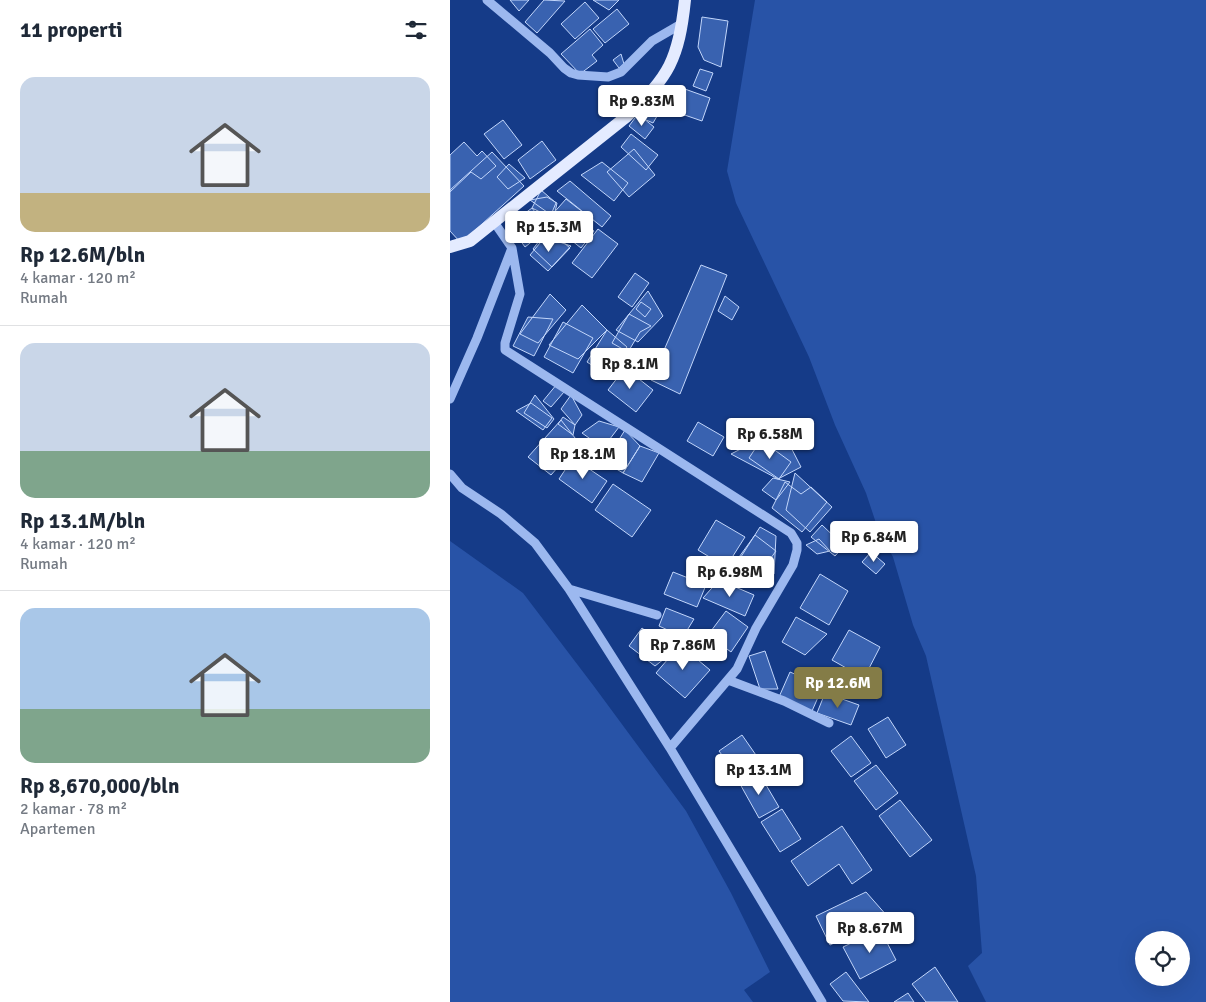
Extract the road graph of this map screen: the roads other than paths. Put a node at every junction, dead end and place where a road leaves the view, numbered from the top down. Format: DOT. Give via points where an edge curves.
graph roads {
  1 [pos="487,0"];
  2 [pos="685,0"];
  3 [pos="683,23"];
  4 [pos="494,222"];
  5 [pos="450,247"];
  6 [pos="512,248"];
  7 [pos="450,398"];
  8 [pos="450,474"];
  9 [pos="569,589"];
  10 [pos="657,615"];
  11 [pos="728,680"];
  12 [pos="829,723"];
  13 [pos="670,748"];
  14 [pos="822,1002"];
  1 -- 3 [label="street" via="564,68 578,75 608,77 621,72 652,41"];
  2 -- 3 [label="main road"];
  3 -- 4 [label="main road" via="672,63 649,96 626,118"];
  4 -- 5 [label="main road" via="470,241"];
  4 -- 6 [label="street"];
  6 -- 7 [label="street"];
  6 -- 11 [label="street" via="520,294 504,343 505,350 791,533 797,543 793,565"];
  8 -- 9 [label="street" via="462,488 501,514 535,543"];
  9 -- 10 [label="street"];
  9 -- 13 [label="street"];
  11 -- 12 [label="street" via="784,701"];
  11 -- 13 [label="street"];
  13 -- 14 [label="street"];
}
